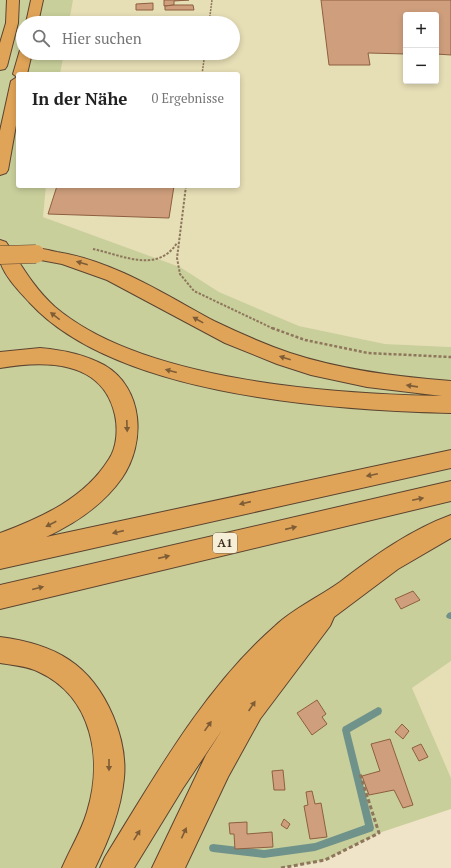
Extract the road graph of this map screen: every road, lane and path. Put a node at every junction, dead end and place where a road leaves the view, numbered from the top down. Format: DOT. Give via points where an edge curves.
graph roads {
  1 [pos="11,0"];
  2 [pos="37,0"];
  3 [pos="212,0"];
  4 [pos="34,16"];
  5 [pos="209,16"];
  6 [pos="0,22"];
  7 [pos="23,60"];
  8 [pos="204,60"];
  9 [pos="0,66"];
  10 [pos="20,72"];
  11 [pos="202,72"];
  12 [pos="16,88"];
  13 [pos="10,114"];
  14 [pos="0,129"];
  15 [pos="0,170"];
  16 [pos="186,188"];
  17 [pos="178,241"];
  18 [pos="0,246"];
  19 [pos="89,248"];
  20 [pos="0,255"];
  21 [pos="451,357"];
  22 [pos="0,360"];
  23 [pos="451,389"];
  24 [pos="451,405"];
  25 [pos="451,459"];
  26 [pos="451,492"];
  27 [pos="451,526"];
  28 [pos="0,544"];
  29 [pos="0,558"];
  30 [pos="0,597"];
  31 [pos="331,603"];
  32 [pos="0,650"];
  33 [pos="360,774"];
  34 [pos="78,868"];
  35 [pos="116,868"];
  36 [pos="168,868"];
  37 [pos="281,868"];
  1 -- 6 [label="highway"];
  1 -- 9 [label="highway" via="12,23"];
  2 -- 4 [label="highway"];
  3 -- 5 [label="path"];
  7 -- 10 [label="highway"];
  8 -- 11 [label="path"];
  12 -- 13 [label="highway"];
  13 -- 14 [label="highway"];
  13 -- 15 [label="highway" via="8,137"];
  16 -- 17 [label="path"];
  17 -- 19 [label="path" via="171,253 156,260 134,259"];
  17 -- 21 [label="path" via="177,258 180,274 194,291 271,328 305,340 368,353"];
  24 -- 18 [label="highway, one-way" via="367,401 270,390 209,380 146,364 82,335 49,311 26,289"];
  23 -- 20 [label="highway, one-way, bridge" via="355,377 279,356 233,338 144,289 81,262 36,254"];
  22 -- 28 [label="highway, one-way" via="17,356 43,355 74,360 94,369 108,380 120,395 126,412 128,432 124,451 114,471 84,502 56,521"];
  25 -- 29 [label="highway, one-way"];
  30 -- 26 [label="highway, A1, one-way"];
  27 -- 31 [label="highway" via="383,564"];
  35 -- 31 [label="highway, one-way" via="180,768 240,684 285,634"];
  36 -- 31 [label="highway, one-way" via="214,772 250,709"];
  32 -- 34 [label="highway, one-way" via="31,654 48,660 62,669 74,678 90,699 103,726 109,761 106,798 100,821"];
  33 -- 37 [label="path" via="379,833 325,860"];
}
